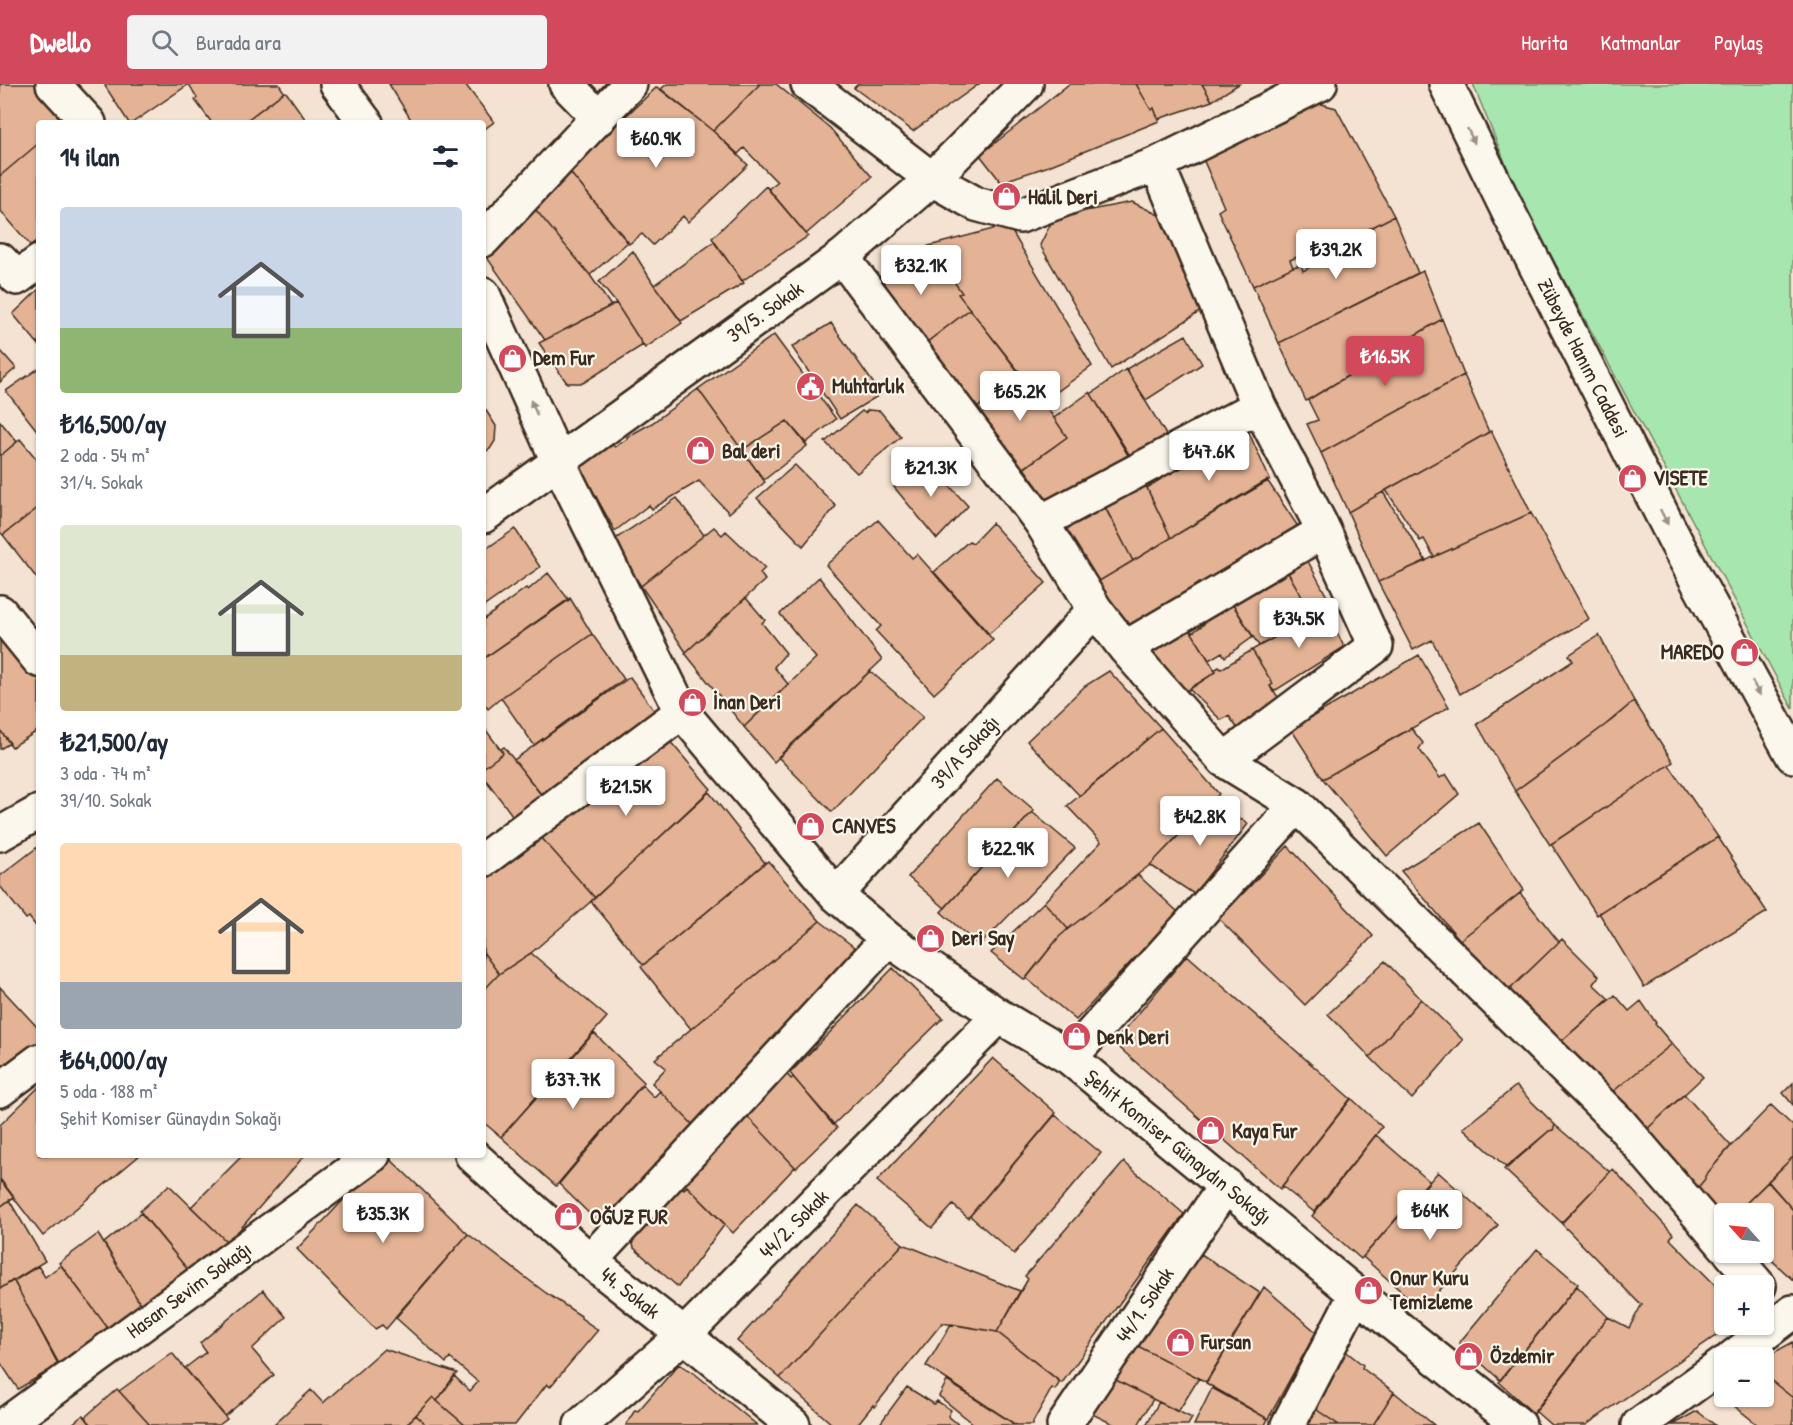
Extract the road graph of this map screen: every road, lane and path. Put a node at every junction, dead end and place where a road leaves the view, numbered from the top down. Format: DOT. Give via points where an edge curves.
graph roads {
  1 [pos="53,84"];
  2 [pos="337,84"];
  3 [pos="566,84"];
  4 [pos="630,84"];
  5 [pos="808,84"];
  6 [pos="1026,84"];
  7 [pos="1320,84"];
  8 [pos="1446,84"];
  9 [pos="598,118"];
  10 [pos="86,120"];
  11 [pos="364,120"];
  12 [pos="1158,165"];
  13 [pos="932,179"];
  14 [pos="486,237"];
  15 [pos="842,257"];
  16 [pos="0,260"];
  17 [pos="36,264"];
  18 [pos="486,301"];
  19 [pos="1259,406"];
  20 [pos="558,461"];
  21 [pos="486,514"];
  22 [pos="1041,522"];
  23 [pos="1324,531"];
  24 [pos="1095,609"];
  25 [pos="0,612"];
  26 [pos="1125,648"];
  27 [pos="36,656"];
  28 [pos="682,712"];
  29 [pos="1793,756"];
  30 [pos="1224,760"];
  31 [pos="1297,805"];
  32 [pos="36,814"];
  33 [pos="0,834"];
  34 [pos="486,858"];
  35 [pos="836,895"];
  36 [pos="888,939"];
  37 [pos="999,1016"];
  38 [pos="1070,1058"];
  39 [pos="36,1062"];
  40 [pos="0,1090"];
  41 [pos="369,1158"];
  42 [pos="475,1158"];
  43 [pos="1226,1185"];
  44 [pos="1714,1233"];
  45 [pos="590,1262"];
  46 [pos="1739,1263"];
  47 [pos="1750,1275"];
  48 [pos="1356,1294"];
  49 [pos="1774,1301"];
  50 [pos="1790,1315"];
  51 [pos="684,1335"];
  52 [pos="1747,1347"];
  53 [pos="1714,1371"];
  54 [pos="6,1420"];
  55 [pos="581,1425"];
  56 [pos="793,1425"];
  57 [pos="1064,1425"];
  58 [pos="1288,1425"];
  59 [pos="1519,1425"];
  60 [pos="1639,1425"];
  1 -- 10 [label="street"];
  2 -- 11 [label="street"];
  3 -- 9 [label="street"];
  4 -- 9 [label="street"];
  5 -- 13 [label="street"];
  6 -- 13 [label="street, 39/5. Sokak"];
  7 -- 12 [label="street"];
  8 -- 29 [label="street, Zübeyde Hanım Caddesi, one-way" via="1677,544"];
  9 -- 14 [label="street"];
  12 -- 13 [label="street" via="1020,216 976,204"];
  12 -- 19 [label="street"];
  13 -- 15 [label="street, 39/5. Sokak"];
  15 -- 20 [label="street, 39/5. Sokak"];
  15 -- 22 [label="street"];
  16 -- 17 [label="street" via="17,278"];
  20 -- 18 [label="street, Şehit Komiser Günaydın Sokağı, one-way"];
  19 -- 22 [label="street"];
  19 -- 23 [label="street"];
  20 -- 21 [label="street, 39/5. Sokak"];
  20 -- 28 [label="street, Şehit Komiser Günaydın Sokağı"];
  22 -- 24 [label="street"];
  23 -- 26 [label="street"];
  23 -- 30 [label="street" via="1376,646"];
  24 -- 26 [label="street"];
  24 -- 35 [label="street, 39/A Sokağı"];
  25 -- 27 [label="street"];
  26 -- 30 [label="street"];
  28 -- 34 [label="street"];
  28 -- 35 [label="street, Şehit Komiser Günaydın Sokağı"];
  30 -- 31 [label="street"];
  31 -- 38 [label="street"];
  31 -- 44 [label="street" via="1619,1122"];
  32 -- 33 [label="street"];
  35 -- 36 [label="street, Şehit Komiser Günaydın Sokağı"];
  36 -- 37 [label="street, Şehit Komiser Günaydın Sokağı"];
  36 -- 45 [label="street"];
  37 -- 38 [label="street, Şehit Komiser Günaydın Sokağı"];
  37 -- 51 [label="street, 44/2. Sokak"];
  38 -- 43 [label="street, Şehit Komiser Günaydın Sokağı"];
  39 -- 40 [label="street"];
  41 -- 54 [label="street, Hasan Sevim Sokağı"];
  42 -- 45 [label="street, 44. Sokak"];
  43 -- 48 [label="street, Şehit Komiser Günaydın Sokağı"];
  43 -- 57 [label="street, 44/1. Sokak"];
  45 -- 51 [label="street, 44. Sokak"];
  46 -- 47 [label="street"];
  48 -- 58 [label="street"];
  48 -- 59 [label="street, Şehit Komiser Günaydın Sokağı"];
  49 -- 50 [label="street"];
  50 -- 52 [label="street"];
  51 -- 55 [label="street, 44/2. Sokak"];
  51 -- 56 [label="street, 44. Sokak"];
  53 -- 60 [label="street"];
}
